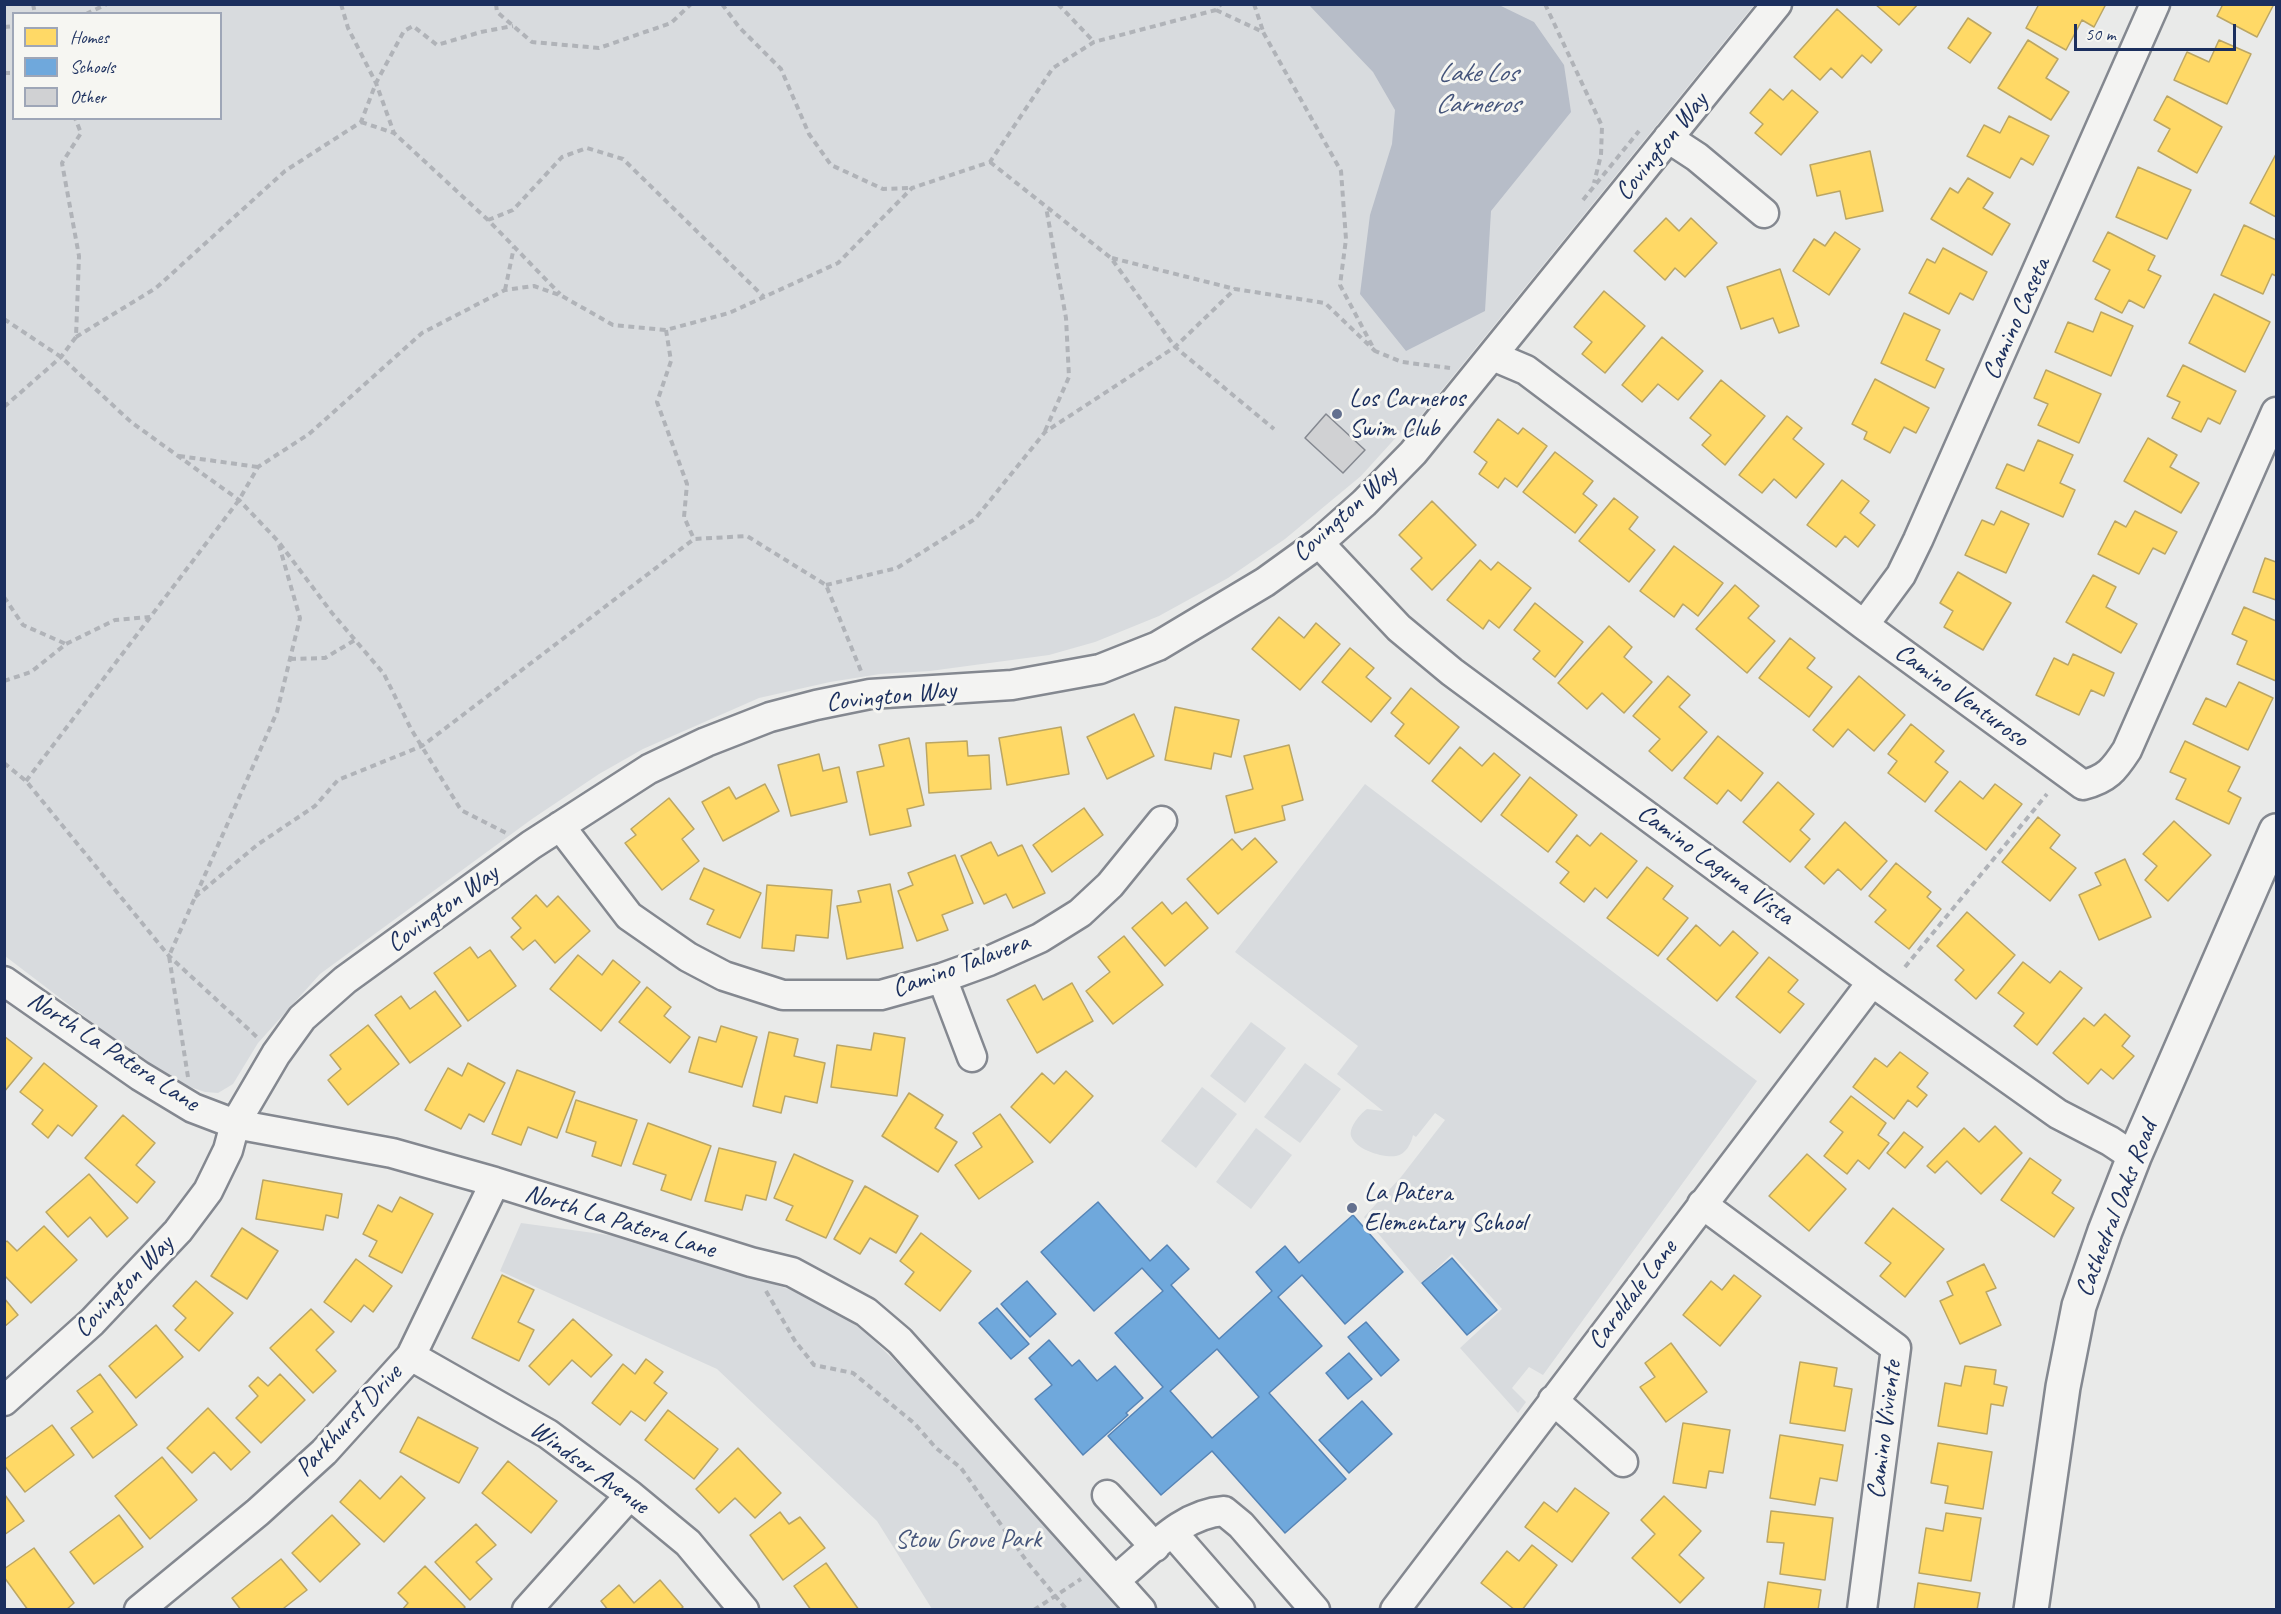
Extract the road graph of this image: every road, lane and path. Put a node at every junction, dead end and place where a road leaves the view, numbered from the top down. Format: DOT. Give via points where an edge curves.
graph roads {
  1 [pos="107,4"];
  2 [pos="341,4"];
  3 [pos="496,4"];
  4 [pos="691,4"];
  5 [pos="722,4"];
  6 [pos="1058,4"];
  7 [pos="1221,4"];
  8 [pos="1254,4"];
  9 [pos="1545,4"];
  10 [pos="1777,4"];
  11 [pos="2155,4"];
  12 [pos="1215,10"];
  13 [pos="90,12"];
  14 [pos="513,26"];
  15 [pos="1263,32"];
  16 [pos="1094,42"];
  17 [pos="376,83"];
  18 [pos="76,120"];
  19 [pos="361,122"];
  20 [pos="394,134"];
  21 [pos="1668,138"];
  22 [pos="990,162"];
  23 [pos="1593,187"];
  24 [pos="912,188"];
  25 [pos="1046,207"];
  26 [pos="1764,213"];
  27 [pos="488,220"];
  28 [pos="514,247"];
  29 [pos="1111,258"];
  30 [pos="505,290"];
  31 [pos="1235,290"];
  32 [pos="562,296"];
  33 [pos="764,297"];
  34 [pos="4,319"];
  35 [pos="666,330"];
  36 [pos="76,337"];
  37 [pos="1175,347"];
  38 [pos="1375,351"];
  39 [pos="1494,356"];
  40 [pos="61,357"];
  41 [pos="1450,369"];
  42 [pos="4,407"];
  43 [pos="2277,412"];
  44 [pos="1274,429"];
  45 [pos="1045,432"];
  46 [pos="177,456"];
  47 [pos="258,467"];
  48 [pos="239,500"];
  49 [pos="694,539"];
  50 [pos="279,541"];
  51 [pos="1319,543"];
  52 [pos="826,585"];
  53 [pos="4,597"];
  54 [pos="150,617"];
  55 [pos="1864,625"];
  56 [pos="355,640"];
  57 [pos="66,644"];
  58 [pos="290,658"];
  59 [pos="4,681"];
  60 [pos="870,694"];
  61 [pos="422,746"];
  62 [pos="4,763"];
  63 [pos="26,781"];
  64 [pos="2047,794"];
  65 [pos="1162,821"];
  66 [pos="560,826"];
  67 [pos="2277,831"];
  68 [pos="531,845"];
  69 [pos="195,897"];
  70 [pos="169,956"];
  71 [pos="1905,967"];
  72 [pos="942,978"];
  73 [pos="4,981"];
  74 [pos="1872,982"];
  75 [pos="276,1054"];
  76 [pos="972,1057"];
  77 [pos="193,1108"];
  78 [pos="235,1124"];
  79 [pos="2134,1157"];
  80 [pos="495,1182"];
  81 [pos="1702,1204"];
  82 [pos="751,1262"];
  83 [pos="411,1356"];
  84 [pos="1553,1400"];
  85 [pos="4,1401"];
  86 [pos="1623,1462"];
  87 [pos="630,1495"];
  88 [pos="1107,1495"];
  89 [pos="1163,1540"];
  90 [pos="1108,1572"];
  91 [pos="1055,1596"];
  92 [pos="139,1610"];
  93 [pos="527,1610"];
  94 [pos="744,1610"];
  95 [pos="1034,1610"];
  96 [pos="1067,1610"];
  97 [pos="1141,1610"];
  98 [pos="1240,1610"];
  99 [pos="1315,1610"];
  100 [pos="1395,1610"];
  101 [pos="1862,1610"];
  102 [pos="2031,1610"];
  1 -- 13 [label="path"];
  2 -- 17 [label="path" via="348,28"];
  3 -- 14 [label="path" via="497,12"];
  4 -- 14 [label="path" via="671,23 599,48 532,42"];
  5 -- 24 [label="path" via="781,69 809,134 831,165 883,189"];
  6 -- 16 [label="path"];
  7 -- 12 [label="path"];
  8 -- 15 [label="path"];
  9 -- 23 [label="path" via="1602,126 1601,156"];
  10 -- 21 [label="street, Covington Way"];
  11 -- 55 [label="street, Camino Caseta" via="1918,540 1901,575"];
  12 -- 15 [label="path"];
  12 -- 16 [label="path"];
  14 -- 17 [label="path" via="437,45 413,26 404,31"];
  15 -- 38 [label="path" via="1341,171 1346,239 1340,285"];
  16 -- 22 [label="path" via="1053,68"];
  17 -- 19 [label="path"];
  17 -- 20 [label="path"];
  18 -- 36 [label="path" via="81,133 62,163 79,256"];
  19 -- 20 [label="path"];
  19 -- 36 [label="path" via="285,171 156,288"];
  20 -- 27 [label="path"];
  21 -- 26 [label="street"];
  21 -- 39 [label="street, Covington Way"];
  22 -- 24 [label="path"];
  22 -- 25 [label="path"];
  24 -- 33 [label="path" via="838,263"];
  25 -- 29 [label="path"];
  25 -- 45 [label="path" via="1066,318 1069,377"];
  27 -- 28 [label="path"];
  27 -- 33 [label="path" via="513,210 562,158 587,148 623,159"];
  28 -- 30 [label="path"];
  28 -- 32 [label="path"];
  29 -- 31 [label="path"];
  29 -- 37 [label="path"];
  30 -- 32 [label="path" via="534,286"];
  30 -- 47 [label="path" via="422,333 309,434"];
  31 -- 37 [label="path"];
  31 -- 38 [label="path" via="1325,303"];
  32 -- 35 [label="path" via="613,325"];
  33 -- 35 [label="path" via="729,312"];
  34 -- 40 [label="path"];
  35 -- 49 [label="path" via="671,361 657,402 687,484 684,517"];
  36 -- 40 [label="path"];
  37 -- 44 [label="path"];
  37 -- 45 [label="path"];
  38 -- 41 [label="path" via="1402,362"];
  39 -- 51 [label="street, Covington Way" via="1413,453"];
  39 -- 55 [label="street, Camino Venturoso" via="1526,370"];
  40 -- 42 [label="path"];
  40 -- 46 [label="path" via="131,423"];
  43 -- 55 [label="street, Camino Venturoso" via="2127,750 2104,789 2083,785"];
  45 -- 52 [label="path" via="975,519 897,568"];
  46 -- 47 [label="path"];
  46 -- 48 [label="path"];
  47 -- 48 [label="path"];
  48 -- 50 [label="path"];
  48 -- 54 [label="path"];
  49 -- 52 [label="path" via="747,536"];
  49 -- 61 [label="path"];
  50 -- 56 [label="path"];
  50 -- 58 [label="path" via="300,618"];
  51 -- 60 [label="street, Covington Way" via="1265,582 1158,646 1100,669 1012,686"];
  51 -- 74 [label="street, Camino Laguna Vista" via="1399,628 1452,672"];
  52 -- 60 [label="path"];
  53 -- 57 [label="path" via="23,625"];
  54 -- 57 [label="path" via="114,620"];
  54 -- 63 [label="path"];
  56 -- 58 [label="path" via="325,658"];
  56 -- 61 [label="path" via="384,674"];
  57 -- 59 [label="path" via="31,672"];
  58 -- 69 [label="path" via="277,712"];
  60 -- 66 [label="street, Covington Way" via="770,717 706,742 649,769"];
  61 -- 68 [label="path" via="461,810"];
  61 -- 69 [label="path" via="338,780 315,806 257,845"];
  62 -- 63 [label="path"];
  63 -- 70 [label="path"];
  64 -- 71 [label="path"];
  65 -- 72 [label="street, Camino Talavera" via="1110,885 1080,913 1040,938"];
  66 -- 68 [label="street, Covington Way"];
  66 -- 72 [label="street, Camino Talavera" via="629,916 688,957 724,976 783,995 881,995"];
  67 -- 79 [label="main road, Cathedral Oaks Road"];
  68 -- 75 [label="street, Covington Way" via="345,980 302,1018"];
  69 -- 70 [label="path"];
  70 -- 75 [label="path"];
  70 -- 77 [label="path"];
  72 -- 76 [label="street"];
  73 -- 77 [label="street, North La Patera Lane"];
  74 -- 79 [label="street, Camino Laguna Vista" via="2058,1114"];
  74 -- 81 [label="street, Caroldale Lane"];
  75 -- 78 [label="street, Covington Way"];
  77 -- 78 [label="street, North La Patera Lane"];
  78 -- 80 [label="street, North La Patera Lane" via="392,1153"];
  78 -- 85 [label="street, Covington Way" via="228,1150 208,1191 178,1231 92,1322"];
  79 -- 102 [label="main road, Cathedral Oaks Road" via="2079,1306 2063,1387"];
  80 -- 82 [label="street, North La Patera Lane"];
  80 -- 83 [label="street, Parkhurst Drive"];
  81 -- 84 [label="street, Caroldale Lane"];
  81 -- 101 [label="street, Camino Viviente" via="1896,1348"];
  82 -- 90 [label="street, North La Patera Lane" via="792,1272 867,1312 900,1341"];
  82 -- 91 [label="path" via="795,1341 814,1365 853,1373 961,1468"];
  83 -- 87 [label="street, Windsor Avenue" via="548,1434"];
  83 -- 92 [label="street, Parkhurst Drive" via="324,1452"];
  84 -- 86 [label="street"];
  84 -- 100 [label="street, Caroldale Lane"];
  87 -- 93 [label="street"];
  87 -- 94 [label="street, Windsor Avenue" via="688,1543"];
  88 -- 89 [label="street"];
  89 -- 90 [label="street"];
  89 -- 98 [label="street"];
  89 -- 99 [label="street" via="1184,1522 1207,1512 1224,1511 1241,1525"];
  90 -- 91 [label="path"];
  90 -- 97 [label="street, North La Patera Lane"];
  91 -- 95 [label="path"];
  91 -- 96 [label="path"];
}
